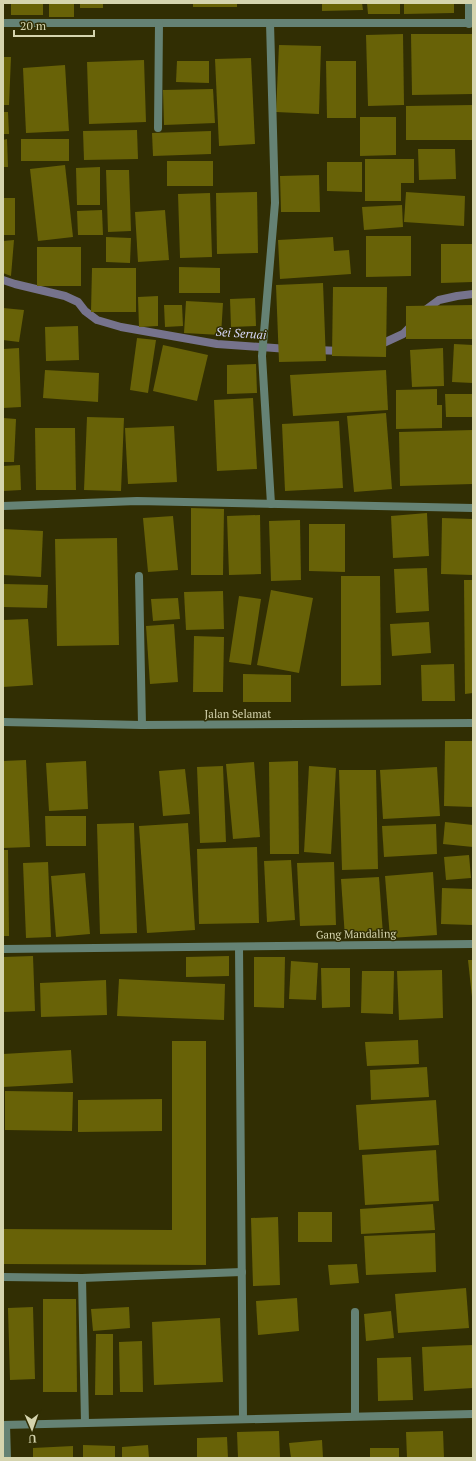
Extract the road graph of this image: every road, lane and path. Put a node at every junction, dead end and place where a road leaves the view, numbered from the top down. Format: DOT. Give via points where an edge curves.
graph roads {
  1 [pos="469,3"];
  2 [pos="3,23"];
  3 [pos="159,23"];
  4 [pos="270,23"];
  5 [pos="471,23"];
  6 [pos="158,128"];
  7 [pos="271,504"];
  8 [pos="3,506"];
  9 [pos="473,508"];
  10 [pos="139,576"];
  11 [pos="3,722"];
  12 [pos="473,723"];
  13 [pos="142,725"];
  14 [pos="473,944"];
  15 [pos="239,947"];
  16 [pos="3,949"];
  17 [pos="242,1272"];
  18 [pos="3,1277"];
  19 [pos="82,1278"];
  20 [pos="355,1312"];
  21 [pos="473,1414"];
  22 [pos="355,1416"];
  23 [pos="243,1419"];
  24 [pos="85,1423"];
  25 [pos="5,1425"];
  26 [pos="7,1458"];
  1 -- 5 [label="street"];
  2 -- 3 [label="street"];
  3 -- 4 [label="street"];
  3 -- 6 [label="street"];
  4 -- 5 [label="street"];
  4 -- 7 [label="street" via="275,203 262,356"];
  7 -- 8 [label="street" via="137,501"];
  7 -- 9 [label="street"];
  10 -- 13 [label="street"];
  11 -- 13 [label="street, Jalan Selamat"];
  12 -- 13 [label="street, Jalan Selamat"];
  14 -- 15 [label="street, Gang Mandaling"];
  15 -- 16 [label="street, Gang Mandaling"];
  15 -- 17 [label="street"];
  17 -- 19 [label="street"];
  17 -- 23 [label="street"];
  18 -- 19 [label="street"];
  19 -- 24 [label="street"];
  20 -- 22 [label="street"];
  21 -- 22 [label="street"];
  22 -- 23 [label="street"];
  23 -- 24 [label="street"];
  24 -- 25 [label="street"];
  25 -- 26 [label="street"];
}
